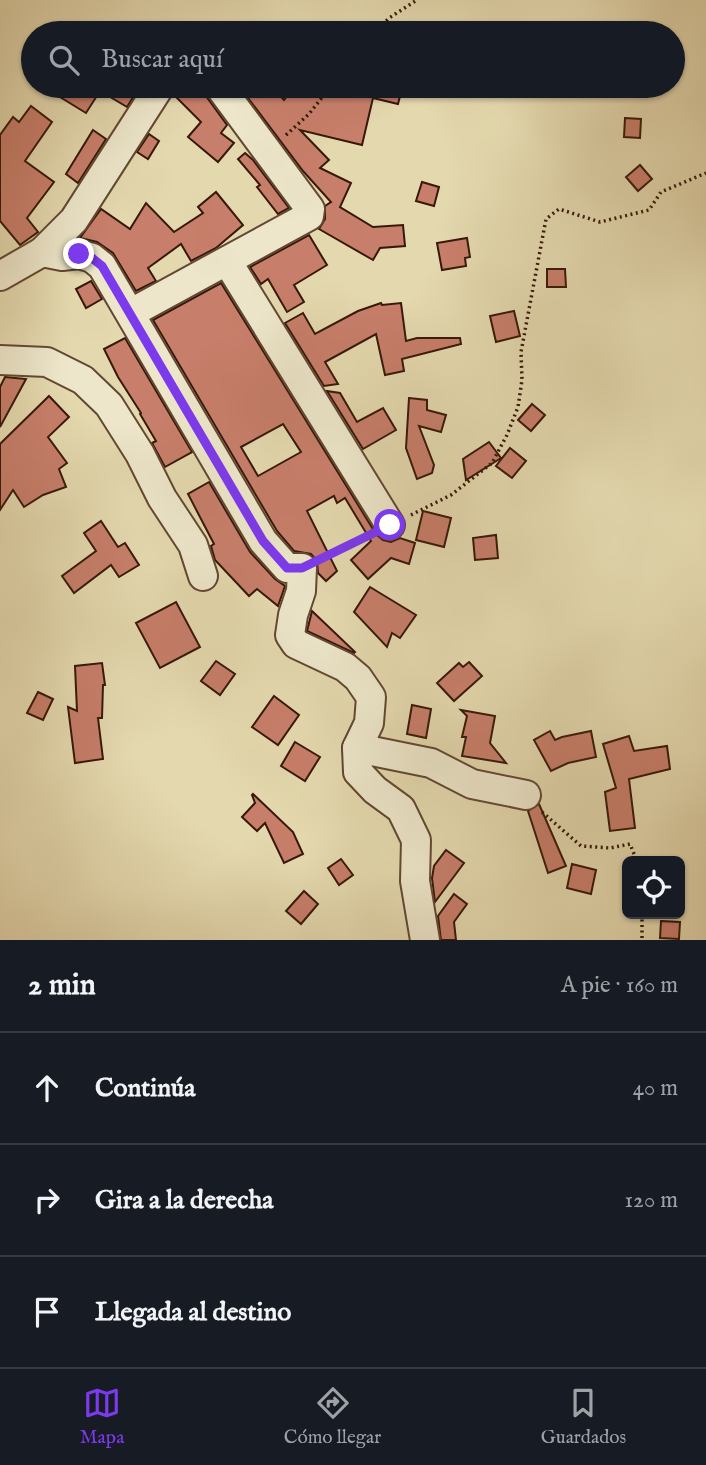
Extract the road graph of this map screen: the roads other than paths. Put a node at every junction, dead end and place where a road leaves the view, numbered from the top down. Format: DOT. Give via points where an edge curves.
graph roads {
  1 [pos="152,98"];
  2 [pos="227,98"];
  3 [pos="42,252"];
  4 [pos="228,261"];
  5 [pos="0,276"];
  6 [pos="131,313"];
  7 [pos="0,359"];
  8 [pos="390,525"];
  9 [pos="203,576"];
  10 [pos="357,748"];
  11 [pos="526,796"];
  12 [pos="425,940"];
  1 -- 3 [label="street" via="74,220"];
  2 -- 4 [label="street" via="310,209 309,216"];
  3 -- 5 [label="street"];
  3 -- 6 [label="street" via="92,258 102,266"];
  4 -- 6 [label="street"];
  4 -- 8 [label="street"];
  6 -- 10 [label="street" via="263,541 287,568 302,568 290,635 296,644 345,667 371,697 369,723"];
  7 -- 9 [label="street" via="47,362 83,380 110,405 193,545"];
  10 -- 11 [label="street" via="431,764 472,784"];
  10 -- 12 [label="street" via="358,772 401,809 416,840 415,881"];
}
